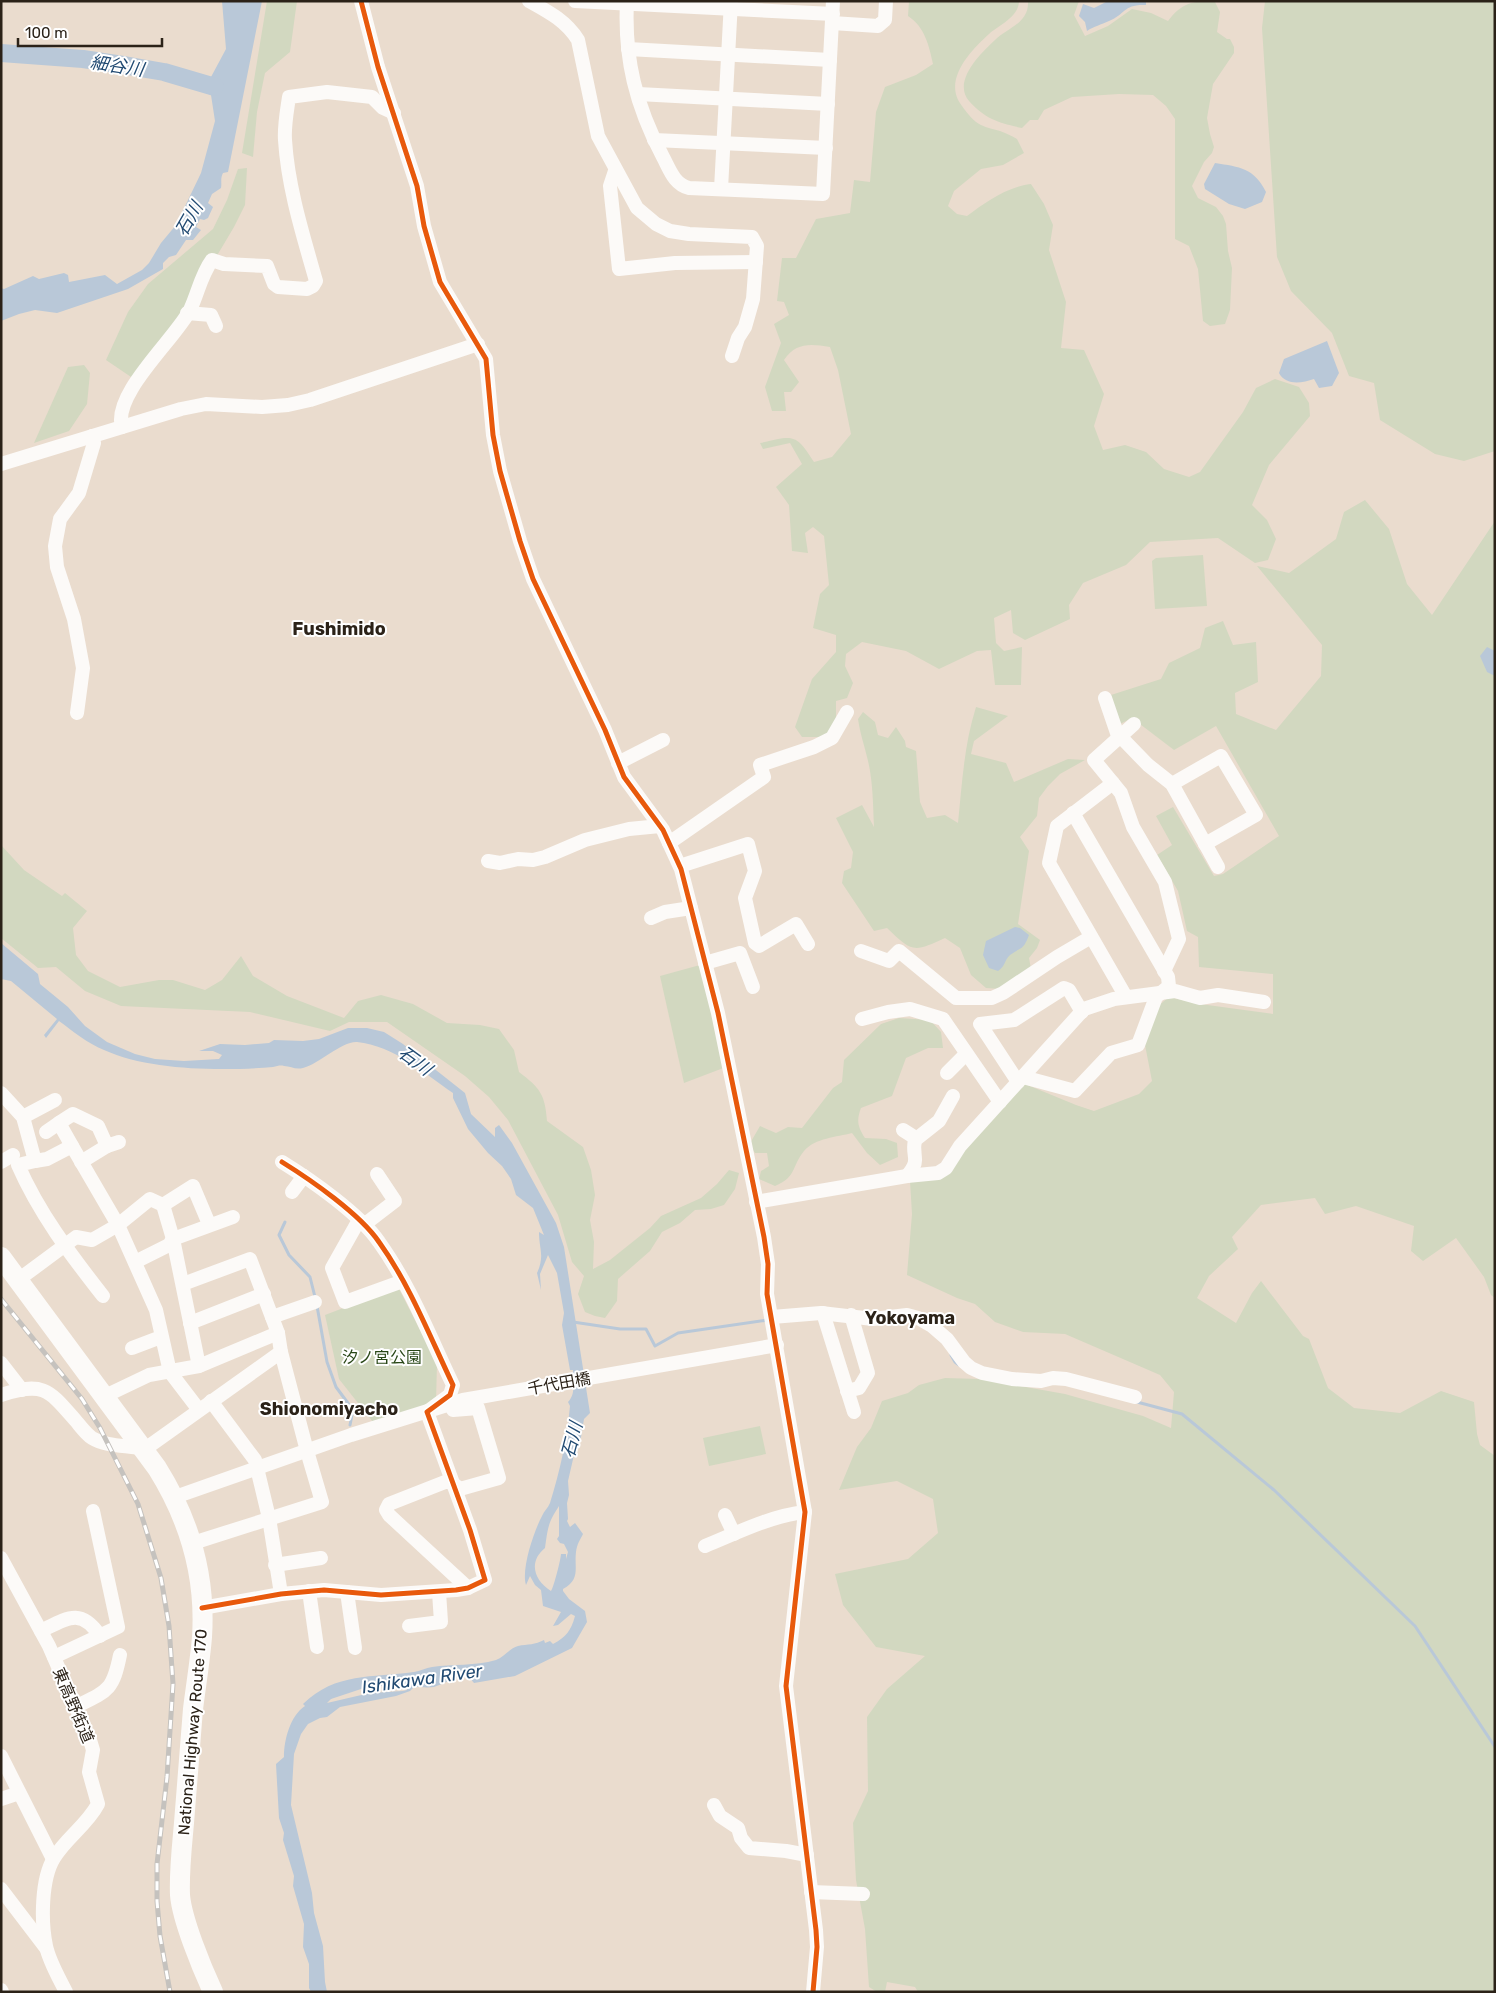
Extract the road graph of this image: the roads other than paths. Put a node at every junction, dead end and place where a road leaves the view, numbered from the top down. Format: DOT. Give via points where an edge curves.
graph roads {
  1 [pos="361,1"];
  2 [pos="529,1"];
  3 [pos="575,1"];
  4 [pos="886,1"];
  5 [pos="627,2"];
  6 [pos="731,4"];
  7 [pos="833,13"];
  8 [pos="628,50"];
  9 [pos="728,55"];
  10 [pos="830,60"];
  11 [pos="638,94"];
  12 [pos="726,99"];
  13 [pos="828,104"];
  14 [pos="394,113"];
  15 [pos="654,140"];
  16 [pos="724,143"];
  17 [pos="826,148"];
  18 [pos="615,171"];
  19 [pos="721,189"];
  20 [pos="756,262"];
  21 [pos="188,313"];
  22 [pos="216,326"];
  23 [pos="478,344"];
  24 [pos="732,356"];
  25 [pos="122,427"];
  26 [pos="92,436"];
  27 [pos="1,464"];
  28 [pos="1105,698"];
  29 [pos="847,712"];
  30 [pos="77,713"];
  31 [pos="1134,724"];
  32 [pos="1120,736"];
  33 [pos="663,740"];
  34 [pos="618,763"];
  35 [pos="1113,783"];
  36 [pos="1172,784"];
  37 [pos="1073,813"];
  38 [pos="660,826"];
  39 [pos="669,843"];
  40 [pos="1205,844"];
  41 [pos="488,861"];
  42 [pos="680,866"];
  43 [pos="1218,867"];
  44 [pos="691,908"];
  45 [pos="651,918"];
  46 [pos="1091,937"];
  47 [pos="808,944"];
  48 [pos="861,951"];
  49 [pos="705,962"];
  50 [pos="1164,971"];
  51 [pos="753,987"];
  52 [pos="1162,992"];
  53 [pos="1126,997"];
  54 [pos="1264,1002"];
  55 [pos="1082,1012"];
  56 [pos="862,1019"];
  57 [pos="966,1054"];
  58 [pos="946,1073"];
  59 [pos="1021,1079"];
  60 [pos="1,1093"];
  61 [pos="953,1096"];
  62 [pos="55,1100"];
  63 [pos="1000,1102"];
  64 [pos="23,1117"];
  65 [pos="59,1123"];
  66 [pos="903,1130"];
  67 [pos="46,1132"];
  68 [pos="915,1140"];
  69 [pos="72,1146"];
  70 [pos="13,1155"];
  71 [pos="35,1161"];
  72 [pos="1,1162"];
  73 [pos="81,1162"];
  74 [pos="282,1162"];
  75 [pos="377,1174"];
  76 [pos="304,1176"];
  77 [pos="906,1176"];
  78 [pos="292,1192"];
  79 [pos="756,1202"];
  80 [pos="163,1205"];
  81 [pos="232,1217"];
  82 [pos="362,1222"];
  83 [pos="209,1224"];
  84 [pos="118,1226"];
  85 [pos="173,1239"];
  86 [pos="64,1246"];
  87 [pos="1,1257"];
  88 [pos="134,1262"];
  89 [pos="18,1280"];
  90 [pos="403,1281"];
  91 [pos="183,1284"];
  92 [pos="264,1294"];
  93 [pos="103,1296"];
  94 [pos="314,1302"];
  95 [pos="824,1313"];
  96 [pos="851,1316"];
  97 [pos="272,1317"];
  98 [pos="772,1317"];
  99 [pos="190,1323"];
  100 [pos="278,1333"];
  101 [pos="161,1337"];
  102 [pos="777,1345"];
  103 [pos="132,1348"];
  104 [pos="281,1352"];
  105 [pos="1,1363"];
  106 [pos="199,1366"];
  107 [pos="170,1372"];
  108 [pos="22,1390"];
  109 [pos="847,1391"];
  110 [pos="1,1395"];
  111 [pos="106,1396"];
  112 [pos="1135,1397"];
  113 [pos="211,1402"];
  114 [pos="199,1410"];
  115 [pos="432,1410"];
  116 [pos="854,1412"];
  117 [pos="145,1449"];
  118 [pos="307,1451"];
  119 [pos="258,1468"];
  120 [pos="451,1482"];
  121 [pos="175,1496"];
  122 [pos="93,1511"];
  123 [pos="805,1512"];
  124 [pos="725,1514"];
  125 [pos="269,1518"];
  126 [pos="734,1534"];
  127 [pos="193,1544"];
  128 [pos="705,1546"];
  129 [pos="1,1558"];
  130 [pos="321,1558"];
  131 [pos="275,1565"];
  132 [pos="468,1588"];
  133 [pos="309,1591"];
  134 [pos="347,1592"];
  135 [pos="439,1592"];
  136 [pos="281,1594"];
  137 [pos="202,1608"];
  138 [pos="415,1622"];
  139 [pos="41,1631"];
  140 [pos="100,1636"];
  141 [pos="317,1647"];
  142 [pos="355,1648"];
  143 [pos="120,1655"];
  144 [pos="54,1657"];
  145 [pos="77,1706"];
  146 [pos="1,1756"];
  147 [pos="19,1793"];
  148 [pos="1,1799"];
  149 [pos="714,1805"];
  150 [pos="807,1855"];
  151 [pos="54,1859"];
  152 [pos="1,1888"];
  153 [pos="812,1892"];
  154 [pos="863,1894"];
  155 [pos="46,1948"];
  156 [pos="66,1992"];
  157 [pos="212,1992"];
  158 [pos="813,1992"];
  1 -- 14 [label="street"];
  2 -- 18 [label="street" via="560,19 578,40 598,136"];
  3 -- 5 [label="street"];
  4 -- 7 [label="street" via="885,20 878,26"];
  5 -- 6 [label="street"];
  5 -- 8 [label="street"];
  6 -- 7 [label="street"];
  6 -- 9 [label="street"];
  7 -- 10 [label="street"];
  8 -- 9 [label="street"];
  8 -- 11 [label="street"];
  9 -- 10 [label="street"];
  9 -- 12 [label="street"];
  10 -- 13 [label="street"];
  11 -- 12 [label="street"];
  11 -- 15 [label="street"];
  12 -- 13 [label="street"];
  12 -- 16 [label="street"];
  13 -- 17 [label="street"];
  14 -- 21 [label="street" via="372,97 328,92 289,98 285,140 297,211 316,281 307,289 278,287 267,266 224,264 212,260"];
  14 -- 23 [label="street" via="417,186 424,226 440,282"];
  15 -- 16 [label="street"];
  15 -- 19 [label="street" via="678,182 690,188"];
  16 -- 17 [label="street"];
  16 -- 19 [label="street"];
  17 -- 19 [label="street" via="823,194"];
  18 -- 20 [label="street" via="637,208 656,224 670,231 689,234 752,237 757,246"];
  18 -- 20 [label="street" via="610,186 619,269 682,262"];
  20 -- 24 [label="street" via="753,299"];
  21 -- 22 [label="street" via="211,315"];
  21 -- 25 [label="street" via="132,386 120,414"];
  23 -- 25 [label="street" via="310,400 262,407 206,404"];
  23 -- 34 [label="street" via="488,365 493,435 520,541"];
  25 -- 26 [label="street"];
  26 -- 27 [label="street"];
  26 -- 30 [label="street" via="94,443 79,494 60,519 55,546 57,567 74,620 83,668"];
  28 -- 32 [label="street"];
  29 -- 39 [label="street" via="832,738 760,765 764,777"];
  31 -- 32 [label="street"];
  32 -- 35 [label="street" via="1094,760"];
  32 -- 36 [label="street"];
  33 -- 34 [label="street"];
  34 -- 38 [label="street" via="624,777"];
  35 -- 37 [label="street"];
  35 -- 50 [label="street" via="1122,793 1133,827 1165,882 1179,939"];
  36 -- 40 [label="street"];
  36 -- 40 [label="street" via="1221,756 1256,815"];
  37 -- 46 [label="street" via="1057,826 1049,863"];
  37 -- 50 [label="street"];
  38 -- 39 [label="street"];
  38 -- 41 [label="street" via="619,831 585,840 533,860"];
  39 -- 42 [label="street"];
  40 -- 43 [label="street"];
  42 -- 44 [label="street"];
  42 -- 47 [label="street" via="748,844 755,871 745,898 755,943 759,946 796,924"];
  44 -- 45 [label="street"];
  44 -- 49 [label="street"];
  46 -- 48 [label="street" via="992,998 956,998 898,952 889,961"];
  46 -- 53 [label="street"];
  49 -- 51 [label="street" via="740,953"];
  49 -- 79 [label="street" via="733,1080"];
  50 -- 52 [label="street" via="1169,986"];
  52 -- 53 [label="street"];
  52 -- 54 [label="street"];
  52 -- 59 [label="street" via="1156,997 1138,1045 1111,1053 1075,1091"];
  53 -- 55 [label="street"];
  55 -- 59 [label="street"];
  55 -- 59 [label="street" via="1069,990 1064,988 1014,1020 980,1024"];
  56 -- 57 [label="street" via="910,1010 928,1014 942,1019"];
  57 -- 58 [label="street"];
  57 -- 63 [label="street"];
  59 -- 63 [label="street"];
  60 -- 64 [label="street"];
  61 -- 68 [label="street" via="939,1120"];
  62 -- 64 [label="street"];
  63 -- 77 [label="street" via="960,1146 946,1168 938,1173"];
  64 -- 71 [label="street"];
  65 -- 67 [label="street"];
  65 -- 69 [label="street"];
  65 -- 73 [label="street" via="73,1114 98,1126 113,1144"];
  66 -- 68 [label="street"];
  68 -- 77 [label="street" via="916,1161"];
  69 -- 71 [label="street" via="47,1159"];
  69 -- 73 [label="street"];
  70 -- 72 [label="street"];
  71 -- 86 [label="street" via="18,1165 31,1194"];
  73 -- 84 [label="street"];
  74 -- 76 [label="street"];
  75 -- 82 [label="street" via="394,1201"];
  76 -- 78 [label="street"];
  76 -- 82 [label="street"];
  77 -- 79 [label="street"];
  79 -- 98 [label="street" via="768,1264 767,1294"];
  80 -- 83 [label="street" via="193,1186"];
  80 -- 84 [label="street" via="150,1199"];
  80 -- 85 [label="street"];
  81 -- 83 [label="street"];
  82 -- 90 [label="street" via="380,1242"];
  82 -- 90 [label="street" via="332,1268 345,1302"];
  83 -- 85 [label="street"];
  84 -- 86 [label="street" via="92,1240 76,1237"];
  84 -- 88 [label="street"];
  85 -- 88 [label="street" via="169,1245"];
  85 -- 91 [label="street"];
  86 -- 89 [label="street"];
  86 -- 93 [label="street"];
  87 -- 89 [label="highway, National Highway Route 170"];
  88 -- 101 [label="street" via="156,1310"];
  89 -- 111 [label="highway, National Highway Route 170"];
  90 -- 115 [label="street" via="453,1385 450,1395"];
  91 -- 92 [label="street" via="250,1259"];
  91 -- 99 [label="street"];
  92 -- 97 [label="street"];
  92 -- 99 [label="street"];
  94 -- 97 [label="street"];
  95 -- 96 [label="street"];
  95 -- 98 [label="street"];
  95 -- 109 [label="street"];
  96 -- 109 [label="street" via="868,1373 859,1388"];
  96 -- 112 [label="street" via="873,1319 907,1315 918,1318 947,1339 964,1362 982,1373 1012,1379 1066,1379"];
  97 -- 100 [label="street"];
  98 -- 102 [label="street"];
  99 -- 106 [label="street"];
  100 -- 104 [label="street"];
  100 -- 106 [label="street"];
  101 -- 103 [label="street"];
  101 -- 107 [label="street"];
  102 -- 115 [label="street, 千代田橋" via="492,1394"];
  102 -- 123 [label="street"];
  104 -- 113 [label="street"];
  104 -- 118 [label="street"];
  105 -- 108 [label="street"];
  106 -- 107 [label="street"];
  107 -- 111 [label="street" via="149,1375"];
  107 -- 114 [label="street"];
  108 -- 110 [label="street"];
  108 -- 117 [label="street" via="46,1391 92,1438 107,1444"];
  109 -- 116 [label="street"];
  111 -- 117 [label="highway, National Highway Route 170"];
  113 -- 114 [label="street"];
  113 -- 119 [label="street"];
  114 -- 117 [label="street"];
  115 -- 118 [label="street"];
  115 -- 120 [label="street"];
  115 -- 120 [label="street" via="478,1408 499,1478 460,1490"];
  117 -- 121 [label="highway, National Highway Route 170"];
  118 -- 119 [label="street"];
  118 -- 125 [label="street" via="322,1502"];
  119 -- 121 [label="street"];
  119 -- 125 [label="street"];
  120 -- 132 [label="street" via="485,1580"];
  120 -- 132 [label="street" via="389,1504 386,1510"];
  121 -- 127 [label="highway, National Highway Route 170"];
  122 -- 140 [label="street" via="118,1627"];
  123 -- 126 [label="street"];
  123 -- 150 [label="street" via="786,1686"];
  124 -- 126 [label="street"];
  125 -- 127 [label="street"];
  125 -- 131 [label="street"];
  126 -- 128 [label="street"];
  127 -- 137 [label="highway, National Highway Route 170"];
  129 -- 139 [label="street, 東高野街道"];
  130 -- 131 [label="street"];
  131 -- 136 [label="street"];
  132 -- 135 [label="street"];
  133 -- 134 [label="street"];
  133 -- 136 [label="street"];
  133 -- 141 [label="street" via="309,1628"];
  134 -- 135 [label="street"];
  134 -- 142 [label="street" via="347,1630"];
  135 -- 138 [label="street" via="441,1622"];
  136 -- 137 [label="street"];
  137 -- 157 [label="highway, National Highway Route 170" via="180,1896"];
  139 -- 140 [label="street" via="77,1617 88,1621"];
  139 -- 144 [label="street, 東高野街道"];
  140 -- 144 [label="street"];
  143 -- 145 [label="street" via="108,1689"];
  144 -- 145 [label="street, 東高野街道"];
  145 -- 151 [label="street, 東高野街道" via="93,1750 89,1772 98,1804"];
  146 -- 147 [label="street"];
  147 -- 148 [label="street"];
  147 -- 151 [label="street"];
  149 -- 150 [label="street" via="720,1816 738,1828 749,1848"];
  150 -- 153 [label="street"];
  151 -- 155 [label="street, 東高野街道" via="44,1893"];
  152 -- 155 [label="street"];
  153 -- 154 [label="street"];
  153 -- 158 [label="street" via="817,1947"];
  155 -- 156 [label="street, 東高野街道"];
}
